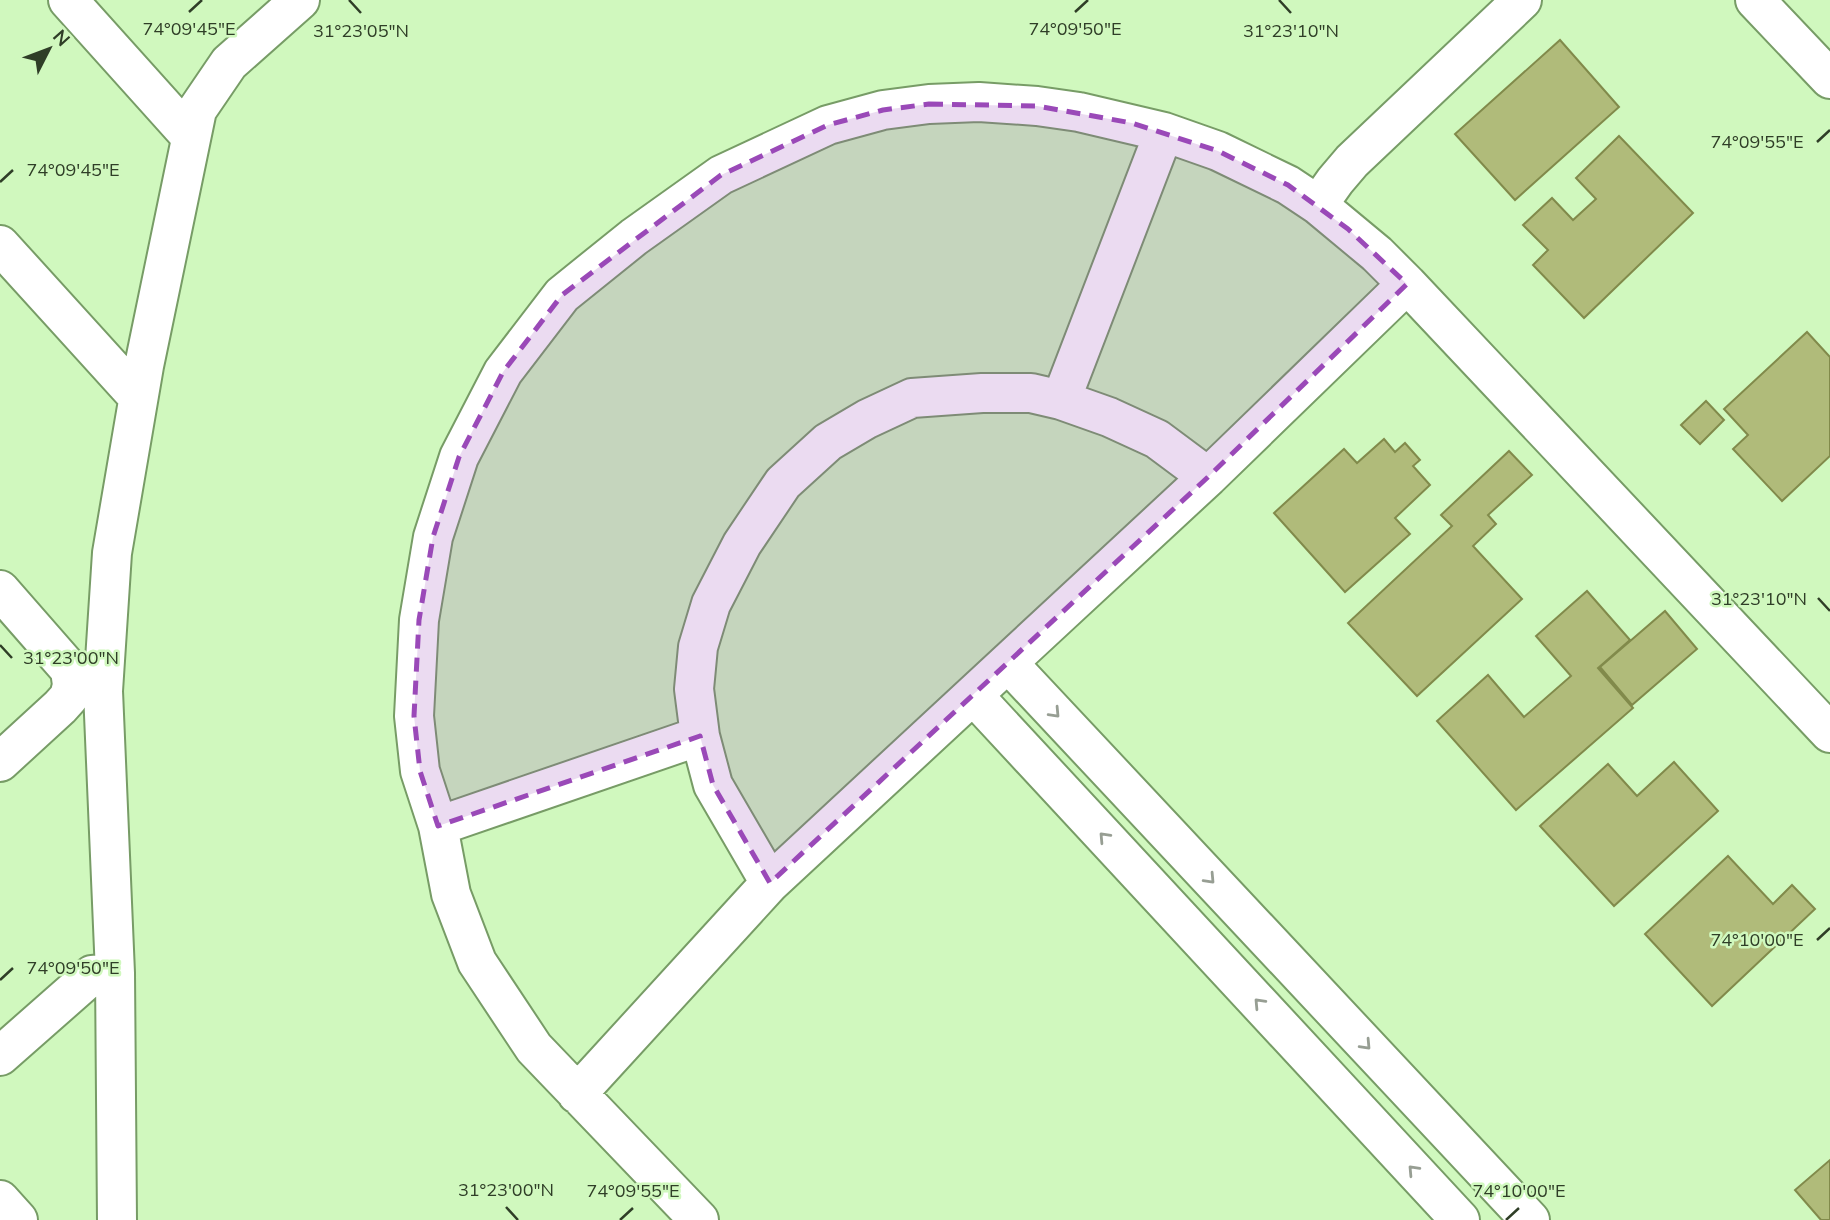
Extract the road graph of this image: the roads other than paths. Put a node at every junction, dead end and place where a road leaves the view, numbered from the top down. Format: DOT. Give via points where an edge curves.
graph roads {
  1 [pos="68,0"];
  2 [pos="300,0"];
  3 [pos="1522,0"];
  4 [pos="1755,0"];
  5 [pos="1830,79"];
  6 [pos="1164,132"];
  7 [pos="191,137"];
  8 [pos="1318,205"];
  9 [pos="0,245"];
  10 [pos="1407,284"];
  11 [pos="138,397"];
  12 [pos="1061,400"];
  13 [pos="1208,477"];
  14 [pos="0,590"];
  15 [pos="1008,663"];
  16 [pos="87,688"];
  17 [pos="973,695"];
  18 [pos="1830,733"];
  19 [pos="700,736"];
  20 [pos="0,762"];
  21 [pos="438,826"];
  22 [pos="770,883"];
  23 [pos="115,973"];
  24 [pos="0,1056"];
  25 [pos="577,1094"];
  26 [pos="0,1200"];
  27 [pos="18,1220"];
  28 [pos="117,1220"];
  29 [pos="699,1220"];
  30 [pos="1460,1220"];
  31 [pos="1530,1220"];
  1 -- 7 [label="street"];
  2 -- 7 [label="street" via="229,63 197,110"];
  3 -- 8 [label="street" via="1353,162"];
  4 -- 5 [label="street"];
  6 -- 8 [label="street" via="1257,169"];
  6 -- 12 [label="street"];
  6 -- 21 [label="street" via="1037,106 954,103 883,110 828,125 722,175 562,295 503,372 459,457 433,537 419,620 414,716 421,771"];
  7 -- 11 [label="street"];
  8 -- 10 [label="street"];
  9 -- 11 [label="street"];
  10 -- 13 [label="street"];
  10 -- 18 [label="street"];
  11 -- 16 [label="street"];
  12 -- 13 [label="street" via="1157,439"];
  12 -- 19 [label="street" via="1031,393 912,398 828,442 783,483 742,544 711,604 698,646 694,690"];
  13 -- 15 [label="street"];
  14 -- 16 [label="street"];
  15 -- 17 [label="street"];
  15 -- 31 [label="street, one-way"];
  16 -- 20 [label="street" via="69,697"];
  16 -- 23 [label="street"];
  17 -- 22 [label="street"];
  30 -- 17 [label="street, one-way"];
  19 -- 21 [label="street"];
  19 -- 22 [label="street" via="713,785"];
  21 -- 25 [label="street" via="451,894 477,962 534,1048"];
  22 -- 25 [label="street"];
  23 -- 24 [label="street" via="92,975"];
  23 -- 28 [label="street"];
  25 -- 29 [label="street"];
  26 -- 27 [label="street"];
}
